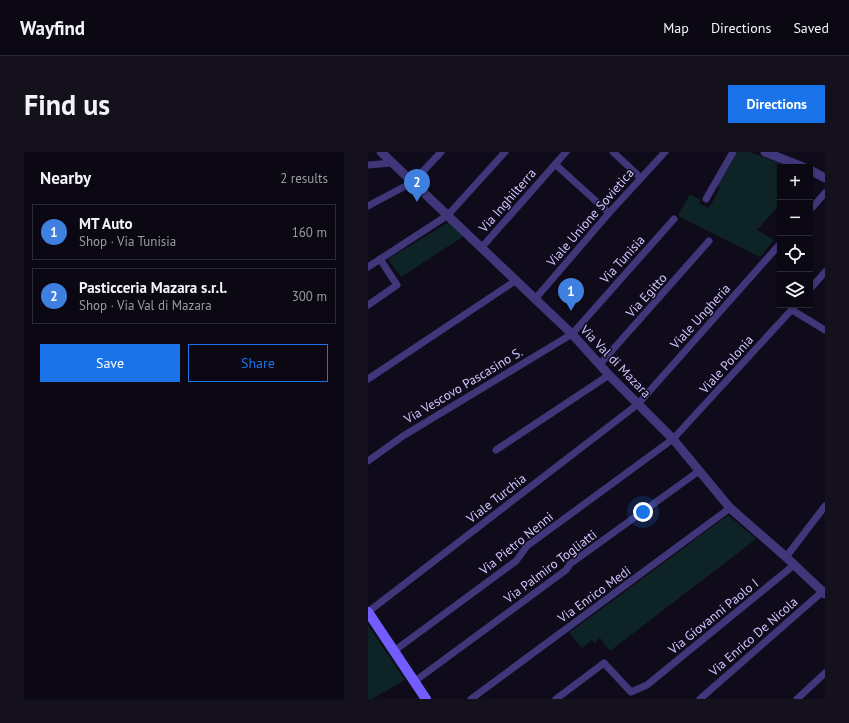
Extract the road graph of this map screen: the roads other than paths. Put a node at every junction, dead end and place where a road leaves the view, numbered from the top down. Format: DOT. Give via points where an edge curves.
graph roads {
  1 [pos="381,152"];
  2 [pos="441,152"];
  3 [pos="505,152"];
  4 [pos="566,152"];
  5 [pos="613,152"];
  6 [pos="665,152"];
  7 [pos="733,152"];
  8 [pos="765,152"];
  9 [pos="392,163"];
  10 [pos="555,164"];
  11 [pos="795,164"];
  12 [pos="368,165"];
  13 [pos="813,172"];
  14 [pos="641,178"];
  15 [pos="825,178"];
  16 [pos="413,182"];
  17 [pos="825,193"];
  18 [pos="706,199"];
  19 [pos="368,206"];
  20 [pos="813,207"];
  21 [pos="608,213"];
  22 [pos="448,215"];
  23 [pos="674,219"];
  24 [pos="709,241"];
  25 [pos="482,247"];
  26 [pos="777,247"];
  27 [pos="380,259"];
  28 [pos="368,267"];
  29 [pos="825,272"];
  30 [pos="515,281"];
  31 [pos="813,286"];
  32 [pos="535,299"];
  33 [pos="368,305"];
  34 [pos="793,308"];
  35 [pos="795,308"];
  36 [pos="825,330"];
  37 [pos="572,334"];
  38 [pos="600,364"];
  39 [pos="609,375"];
  40 [pos="368,379"];
  41 [pos="638,404"];
  42 [pos="673,439"];
  43 [pos="496,450"];
  44 [pos="368,461"];
  45 [pos="699,471"];
  46 [pos="825,506"];
  47 [pos="730,508"];
  48 [pos="786,558"];
  49 [pos="794,565"];
  50 [pos="824,592"];
  51 [pos="368,612"];
  52 [pos="394,651"];
  53 [pos="825,673"];
  54 [pos="415,681"];
  55 [pos="426,699"];
  56 [pos="472,699"];
  57 [pos="556,699"];
  58 [pos="700,699"];
  59 [pos="797,699"];
  1 -- 9 [label="street, Via Val di Mazara"];
  2 -- 16 [label="street"];
  3 -- 22 [label="street"];
  4 -- 10 [label="street, Via Inghilterra"];
  5 -- 14 [label="street"];
  6 -- 14 [label="street, Viale Unione Sovietica"];
  7 -- 18 [label="street"];
  8 -- 11 [label="street"];
  9 -- 12 [label="street"];
  9 -- 16 [label="street, Via Val di Mazara"];
  10 -- 21 [label="street"];
  10 -- 25 [label="street, Via Inghilterra"];
  13 -- 15 [label="street"];
  14 -- 21 [label="street, Viale Unione Sovietica"];
  16 -- 19 [label="street"];
  16 -- 22 [label="street, Via Val di Mazara"];
  17 -- 20 [label="street"];
  21 -- 32 [label="street, Viale Unione Sovietica"];
  22 -- 25 [label="street, Via Val di Mazara"];
  22 -- 27 [label="street"];
  23 -- 37 [label="street, Via Tunisia"];
  24 -- 38 [label="street, Via Egitto"];
  25 -- 30 [label="street, Via Val di Mazara"];
  26 -- 41 [label="street, Viale Ungheria"];
  27 -- 28 [label="street"];
  27 -- 33 [label="street" via="398,285"];
  29 -- 31 [label="street"];
  30 -- 32 [label="street, Via Val di Mazara"];
  30 -- 40 [label="street"];
  32 -- 37 [label="street, Via Val di Mazara"];
  34 -- 42 [label="street, Viale Polonia"];
  35 -- 36 [label="street"];
  37 -- 38 [label="street, Via Val di Mazara"];
  37 -- 44 [label="street, Via Vescovo Pascasino S." via="403,436"];
  38 -- 39 [label="street, Via Val di Mazara"];
  39 -- 41 [label="street, Via Val di Mazara"];
  39 -- 43 [label="street"];
  41 -- 42 [label="street, Via Val di Mazara"];
  41 -- 51 [label="street, Viale Turchia"];
  42 -- 45 [label="street, Via Val di Mazara"];
  42 -- 52 [label="street, Via Pietro Nenni" via="527,546 516,561"];
  45 -- 47 [label="street, Via Val di Mazara"];
  45 -- 54 [label="street, Via Palmiro Togliatti"];
  46 -- 48 [label="street"];
  47 -- 48 [label="street, Via Val di Mazara"];
  47 -- 56 [label="street, Via Enrico Medi"];
  48 -- 49 [label="street, Via Val di Mazara"];
  49 -- 50 [label="street, Via Val di Mazara"];
  49 -- 57 [label="street, Via Giovanni Paolo I" via="647,685 631,692 604,663"];
  50 -- 58 [label="street, Via Enrico De Nicola"];
  51 -- 52 [label="main road"];
  52 -- 54 [label="main road"];
  53 -- 59 [label="street"];
  54 -- 55 [label="main road"];
}
